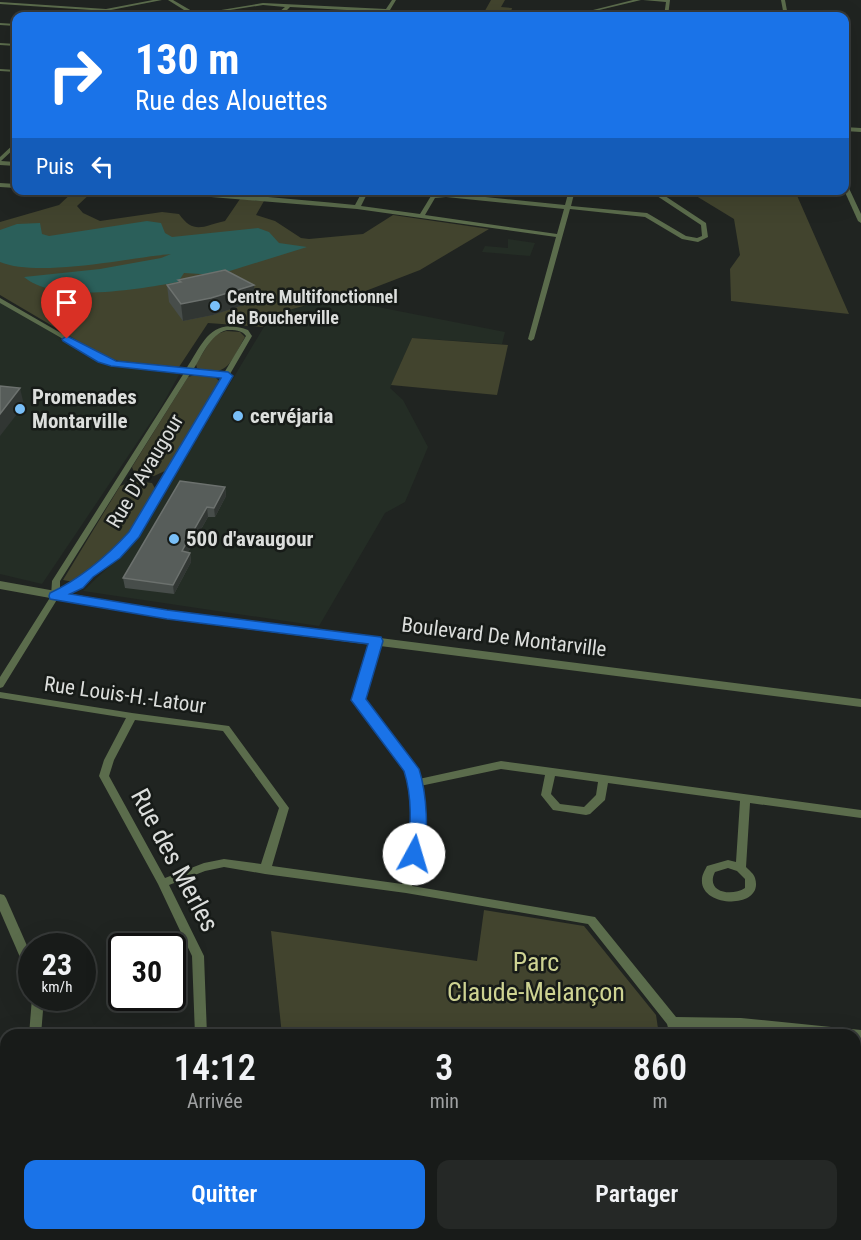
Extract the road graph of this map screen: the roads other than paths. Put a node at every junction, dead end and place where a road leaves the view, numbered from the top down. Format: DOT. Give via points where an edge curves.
graph roads {
  1 [pos="160,0"];
  2 [pos="170,0"];
  3 [pos="394,0"];
  4 [pos="525,0"];
  5 [pos="533,0"];
  6 [pos="639,0"];
  7 [pos="645,0"];
  8 [pos="668,1"];
  9 [pos="0,3"];
  10 [pos="289,5"];
  11 [pos="608,7"];
  12 [pos="352,9"];
  13 [pos="387,11"];
  14 [pos="190,12"];
  15 [pos="215,12"];
  16 [pos="284,12"];
  17 [pos="349,12"];
  18 [pos="403,12"];
  19 [pos="587,12"];
  20 [pos="605,12"];
  21 [pos="12,149"];
  22 [pos="0,150"];
  23 [pos="10,151"];
  24 [pos="0,162"];
  25 [pos="211,195"];
  26 [pos="257,195"];
  27 [pos="363,195"];
  28 [pos="570,195"];
  29 [pos="659,195"];
  30 [pos="849,195"];
  31 [pos="247,197"];
  32 [pos="255,198"];
  33 [pos="357,207"];
  34 [pos="566,209"];
  35 [pos="422,215"];
  36 [pos="861,221"];
  37 [pos="560,236"];
  38 [pos="0,300"];
  39 [pos="531,339"];
  40 [pos="189,372"];
  41 [pos="228,376"];
  42 [pos="0,585"];
  43 [pos="55,596"];
  44 [pos="376,641"];
  45 [pos="0,685"];
  46 [pos="0,695"];
  47 [pos="861,703"];
  48 [pos="132,716"];
  49 [pos="551,771"];
  50 [pos="604,778"];
  51 [pos="416,783"];
  52 [pos="745,798"];
  53 [pos="861,814"];
  54 [pos="741,868"];
  55 [pos="265,870"];
  56 [pos="163,883"];
  57 [pos="406,889"];
  58 [pos="0,898"];
  59 [pos="18,939"];
  60 [pos="37,1011"];
  61 [pos="35,1029"];
  62 [pos="201,1029"];
  63 [pos="674,1029"];
  64 [pos="801,1029"];
  1 -- 9 [label="street" via="106,10"];
  2 -- 14 [label="street"];
  3 -- 13 [label="street"];
  4 -- 5 [label="street"];
  6 -- 11 [label="street"];
  7 -- 8 [label="street"];
  10 -- 12 [label="street"];
  10 -- 15 [label="street" via="254,4"];
  10 -- 16 [label="street"];
  11 -- 19 [label="street"];
  11 -- 20 [label="street"];
  12 -- 13 [label="street"];
  12 -- 17 [label="street"];
  13 -- 18 [label="street"];
  21 -- 23 [label="street"];
  22 -- 23 [label="street"];
  23 -- 24 [label="street"];
  25 -- 31 [label="street"];
  26 -- 32 [label="street"];
  27 -- 33 [label="street"];
  28 -- 34 [label="street"];
  29 -- 34 [label="street" via="704,224 705,237 684,238 646,215"];
  30 -- 36 [label="street"];
  31 -- 32 [label="street"];
  32 -- 33 [label="street"];
  33 -- 35 [label="street"];
  34 -- 35 [label="street" via="441,195 433,197"];
  34 -- 37 [label="street"];
  35 -- 37 [label="street"];
  37 -- 39 [label="street"];
  38 -- 40 [label="street" via="115,364"];
  40 -- 41 [label="street"];
  40 -- 41 [label="street, Rue D'Avaugour" via="215,331 244,330 249,336"];
  40 -- 43 [label="street, Rue D'Avaugour" via="56,581"];
  41 -- 43 [label="street, Rue D'Avaugour" via="135,534 78,585"];
  42 -- 43 [label="street, Boulevard De Montarville"];
  43 -- 44 [label="street, Boulevard De Montarville" via="167,615"];
  43 -- 45 [label="street, Rue D'Avaugour"];
  44 -- 47 [label="street, Boulevard De Montarville"];
  44 -- 51 [label="street" via="358,700 411,769"];
  46 -- 48 [label="street, Rue Louis-H.-Latour"];
  48 -- 55 [label="street, Rue Louis-H.-Latour" via="226,728 284,808"];
  48 -- 56 [label="street, Rue des Merles" via="104,776"];
  49 -- 50 [label="street"];
  49 -- 50 [label="street" via="546,795 557,807 586,811 601,797"];
  49 -- 51 [label="street" via="501,765"];
  50 -- 52 [label="street"];
  51 -- 57 [label="street" via="418,836"];
  52 -- 53 [label="street"];
  52 -- 54 [label="street"];
  55 -- 56 [label="street" via="224,863"];
  55 -- 57 [label="street"];
  56 -- 62 [label="street, Rue des Merles" via="198,956"];
  57 -- 63 [label="street" via="591,920"];
  58 -- 59 [label="street"];
  60 -- 61 [label="street"];
  63 -- 64 [label="street" via="741,1023"];
}
